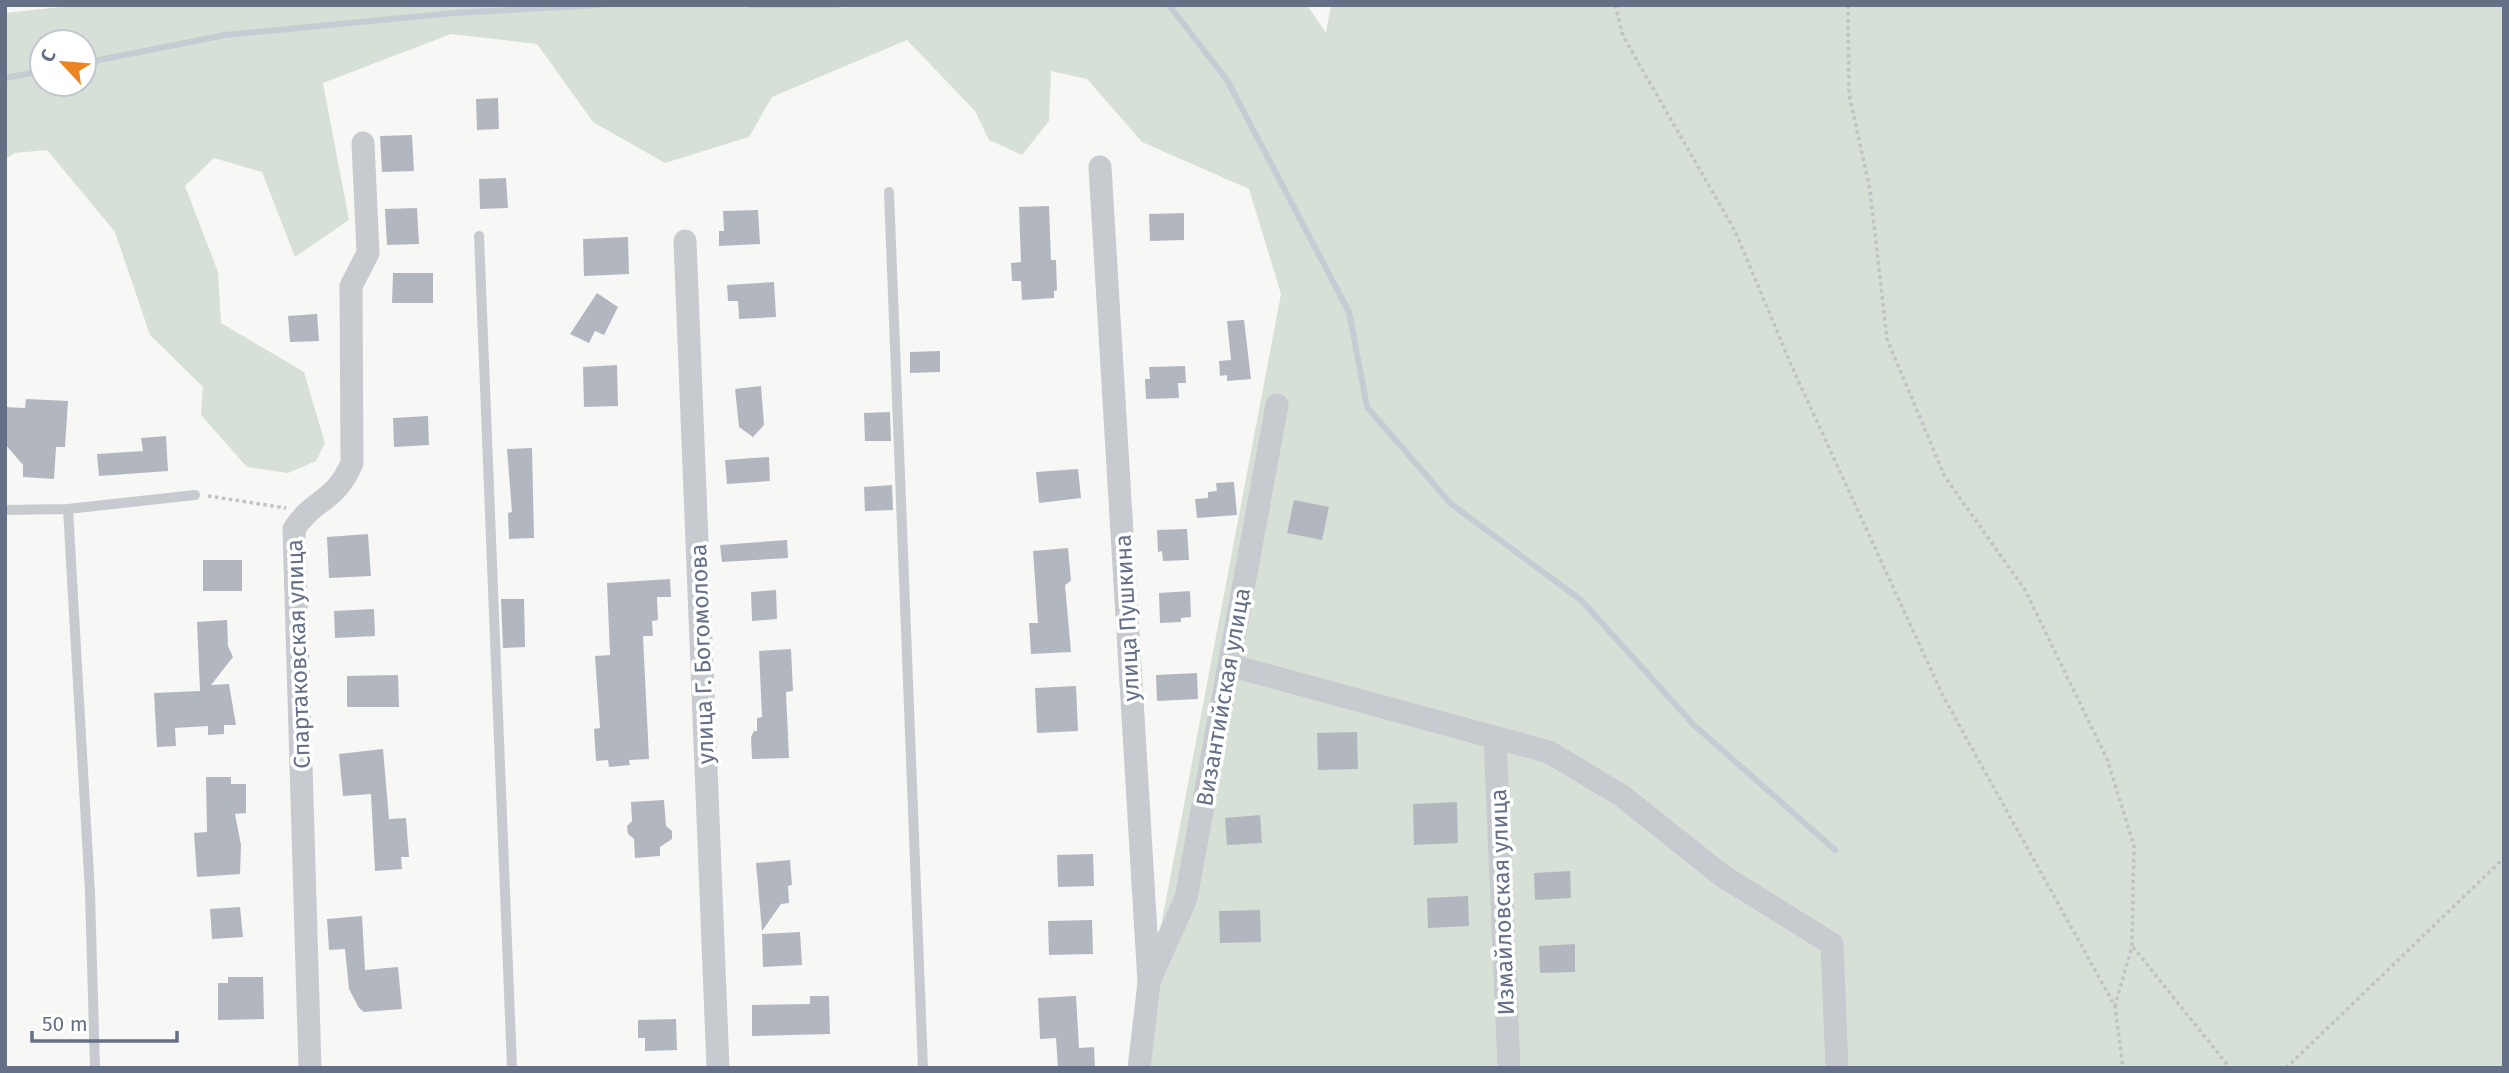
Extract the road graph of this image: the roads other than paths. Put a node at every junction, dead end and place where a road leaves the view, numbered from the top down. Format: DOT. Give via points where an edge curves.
graph roads {
  1 [pos="363,143"];
  2 [pos="1100,167"];
  3 [pos="889,192"];
  4 [pos="479,236"];
  5 [pos="685,241"];
  6 [pos="1277,405"];
  7 [pos="195,495"];
  8 [pos="68,509"];
  9 [pos="5,510"];
  10 [pos="1229,665"];
  11 [pos="1495,737"];
  12 [pos="1149,983"];
  13 [pos="95,1068"];
  14 [pos="310,1068"];
  15 [pos="512,1068"];
  16 [pos="718,1068"];
  17 [pos="923,1068"];
  18 [pos="1139,1068"];
  19 [pos="1509,1068"];
  20 [pos="1837,1068"];
  1 -- 14 [label="street, Спартаковская улица" via="368,253 351,286 352,463 342,485 324,503 306,511 294,529"];
  2 -- 12 [label="street, улица Пушкина"];
  3 -- 17 [label="lane"];
  4 -- 15 [label="lane"];
  5 -- 16 [label="street, улица Г. Богомолова"];
  6 -- 10 [label="street, Византийская улица"];
  7 -- 8 [label="lane"];
  8 -- 9 [label="lane"];
  8 -- 13 [label="lane"];
  10 -- 11 [label="street"];
  10 -- 12 [label="street, Византийская улица" via="1186,898"];
  11 -- 19 [label="street, Измайловская улица"];
  11 -- 20 [label="street" via="1549,751 1622,796 1724,877 1832,944"];
  12 -- 18 [label="street, улица Пушкина"];
}
